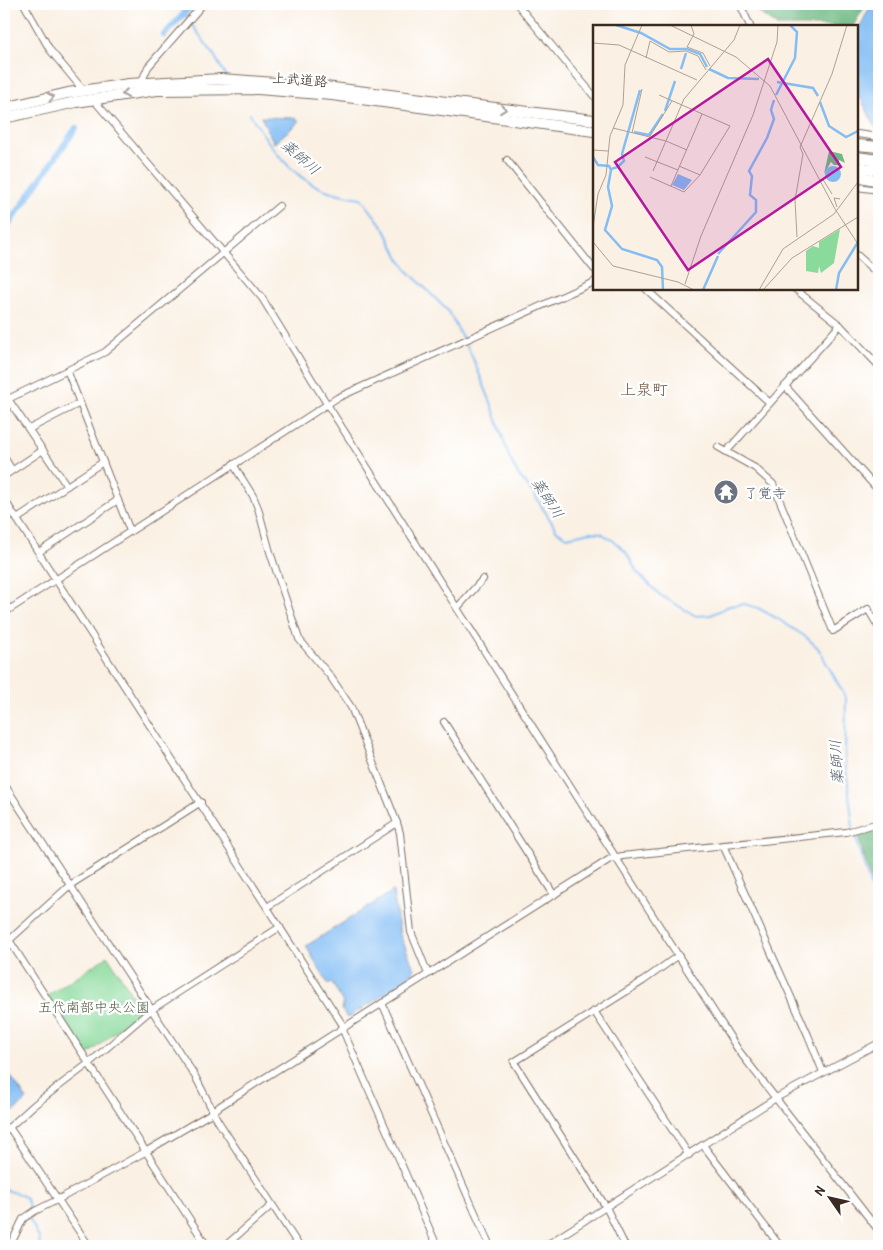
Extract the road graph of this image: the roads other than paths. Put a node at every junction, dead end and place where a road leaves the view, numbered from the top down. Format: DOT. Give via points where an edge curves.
graph roads {
  1 [pos="24,4"];
  2 [pos="203,4"];
  3 [pos="517,4"];
  4 [pos="740,4"];
  5 [pos="750,25"];
  6 [pos="141,83"];
  7 [pos="224,84"];
  8 [pos="248,85"];
  9 [pos="84,91"];
  10 [pos="593,95"];
  11 [pos="93,99"];
  12 [pos="4,108"];
  13 [pos="4,118"];
  14 [pos="593,120"];
  15 [pos="593,131"];
  16 [pos="858,134"];
  17 [pos="879,137"];
  18 [pos="858,146"];
  19 [pos="879,147"];
  20 [pos="858,157"];
  21 [pos="507,160"];
  22 [pos="879,160"];
  23 [pos="858,167"];
  24 [pos="879,170"];
  25 [pos="858,176"];
  26 [pos="879,180"];
  27 [pos="858,187"];
  28 [pos="879,190"];
  29 [pos="279,206"];
  30 [pos="224,252"];
  31 [pos="858,256"];
  32 [pos="593,268"];
  33 [pos="879,275"];
  34 [pos="593,282"];
  35 [pos="647,290"];
  36 [pos="796,290"];
  37 [pos="840,325"];
  38 [pos="879,366"];
  39 [pos="67,370"];
  40 [pos="785,386"];
  41 [pos="6,400"];
  42 [pos="80,403"];
  43 [pos="770,403"];
  44 [pos="327,404"];
  45 [pos="28,429"];
  46 [pos="718,447"];
  47 [pos="43,450"];
  48 [pos="726,452"];
  49 [pos="4,457"];
  50 [pos="103,462"];
  51 [pos="233,464"];
  52 [pos="12,470"];
  53 [pos="4,476"];
  54 [pos="67,486"];
  55 [pos="879,491"];
  56 [pos="4,499"];
  57 [pos="118,500"];
  58 [pos="17,518"];
  59 [pos="130,531"];
  60 [pos="39,552"];
  61 [pos="56,579"];
  62 [pos="483,579"];
  63 [pos="4,601"];
  64 [pos="457,608"];
  65 [pos="7,611"];
  66 [pos="879,628"];
  67 [pos="444,722"];
  68 [pos="4,784"];
  69 [pos="200,802"];
  70 [pos="397,823"];
  71 [pos="879,823"];
  72 [pos="723,844"];
  73 [pos="615,857"];
  74 [pos="70,886"];
  75 [pos="554,895"];
  76 [pos="267,907"];
  77 [pos="280,927"];
  78 [pos="6,943"];
  79 [pos="680,956"];
  80 [pos="428,974"];
  81 [pos="382,1003"];
  82 [pos="152,1010"];
  83 [pos="594,1011"];
  84 [pos="343,1028"];
  85 [pos="879,1043"];
  86 [pos="88,1064"];
  87 [pos="822,1072"];
  88 [pos="776,1098"];
  89 [pos="213,1112"];
  90 [pos="6,1130"];
  91 [pos="703,1145"];
  92 [pos="145,1152"];
  93 [pos="688,1154"];
  94 [pos="59,1199"];
  95 [pos="272,1205"];
  96 [pos="606,1207"];
  97 [pos="879,1231"];
  98 [pos="778,1244"];
  99 [pos="10,1246"];
  100 [pos="90,1246"];
  101 [pos="207,1246"];
  102 [pos="225,1246"];
  103 [pos="299,1246"];
  104 [pos="437,1246"];
  105 [pos="490,1246"];
  106 [pos="545,1246"];
  107 [pos="625,1246"];
  108 [pos="765,1246"];
  1 -- 9 [label="street" via="50,50"];
  2 -- 6 [label="street" via="145,71"];
  3 -- 10 [label="street"];
  4 -- 5 [label="street"];
  6 -- 7 [label="highway, 上武道路"];
  6 -- 9 [label="highway, 上武道路"];
  7 -- 8 [label="highway, 上武道路"];
  7 -- 11 [label="highway, 上武道路, one-way"];
  8 -- 14 [label="highway, 上武道路, one-way" via="353,90"];
  8 -- 15 [label="highway, 上武道路"];
  9 -- 11 [label="street"];
  12 -- 9 [label="highway, 上武道路, one-way"];
  11 -- 13 [label="highway, 上武道路"];
  11 -- 30 [label="street"];
  16 -- 17 [label="street"];
  18 -- 19 [label="highway"];
  20 -- 22 [label="highway"];
  21 -- 32 [label="street"];
  23 -- 24 [label="highway"];
  25 -- 26 [label="highway"];
  27 -- 28 [label="street"];
  29 -- 30 [label="street"];
  30 -- 39 [label="street" via="105,352"];
  30 -- 44 [label="street" via="262,298"];
  31 -- 33 [label="street"];
  34 -- 44 [label="street"];
  35 -- 43 [label="street"];
  36 -- 37 [label="street"];
  37 -- 38 [label="street"];
  37 -- 40 [label="street"];
  39 -- 41 [label="street"];
  39 -- 42 [label="street"];
  40 -- 43 [label="street"];
  40 -- 55 [label="street"];
  41 -- 45 [label="street"];
  42 -- 45 [label="street"];
  42 -- 50 [label="street"];
  43 -- 48 [label="street"];
  44 -- 51 [label="street"];
  44 -- 64 [label="street"];
  45 -- 47 [label="street"];
  46 -- 48 [label="street"];
  47 -- 52 [label="street"];
  47 -- 54 [label="street"];
  48 -- 66 [label="street" via="755,468 773,484 833,631 868,609"];
  49 -- 52 [label="street"];
  50 -- 54 [label="street"];
  50 -- 57 [label="street"];
  51 -- 59 [label="street"];
  51 -- 70 [label="street" via="258,508 300,639 351,707"];
  52 -- 53 [label="street"];
  54 -- 58 [label="street"];
  56 -- 58 [label="street"];
  57 -- 59 [label="street"];
  57 -- 60 [label="street"];
  58 -- 60 [label="street"];
  59 -- 61 [label="street"];
  60 -- 61 [label="street"];
  61 -- 65 [label="street"];
  61 -- 69 [label="street"];
  62 -- 64 [label="street"];
  63 -- 65 [label="street"];
  64 -- 73 [label="street"];
  67 -- 75 [label="street"];
  68 -- 74 [label="street"];
  69 -- 74 [label="street"];
  69 -- 76 [label="street"];
  70 -- 76 [label="street"];
  70 -- 80 [label="street" via="411,932"];
  71 -- 72 [label="street" via="846,832"];
  72 -- 73 [label="street"];
  72 -- 87 [label="street"];
  73 -- 75 [label="street"];
  73 -- 79 [label="street"];
  74 -- 78 [label="street"];
  74 -- 82 [label="street"];
  75 -- 80 [label="street"];
  76 -- 77 [label="street"];
  77 -- 82 [label="street"];
  77 -- 84 [label="street"];
  78 -- 86 [label="street"];
  79 -- 83 [label="street"];
  79 -- 88 [label="street" via="740,1051"];
  80 -- 81 [label="street"];
  81 -- 84 [label="street"];
  81 -- 105 [label="street"];
  82 -- 86 [label="street"];
  82 -- 89 [label="street"];
  83 -- 93 [label="street"];
  83 -- 96 [label="street" via="514,1062"];
  84 -- 89 [label="street"];
  84 -- 104 [label="street"];
  85 -- 87 [label="street"];
  86 -- 90 [label="street"];
  86 -- 92 [label="street"];
  87 -- 88 [label="street"];
  88 -- 91 [label="street"];
  88 -- 97 [label="street"];
  89 -- 92 [label="street"];
  89 -- 95 [label="street"];
  90 -- 94 [label="street"];
  91 -- 93 [label="street"];
  91 -- 98 [label="street"];
  92 -- 94 [label="street"];
  92 -- 101 [label="street"];
  93 -- 96 [label="street"];
  94 -- 99 [label="street" via="25,1218"];
  94 -- 100 [label="street"];
  95 -- 102 [label="street"];
  95 -- 103 [label="street"];
  96 -- 106 [label="street"];
  96 -- 107 [label="street"];
  98 -- 108 [label="street"];
}
